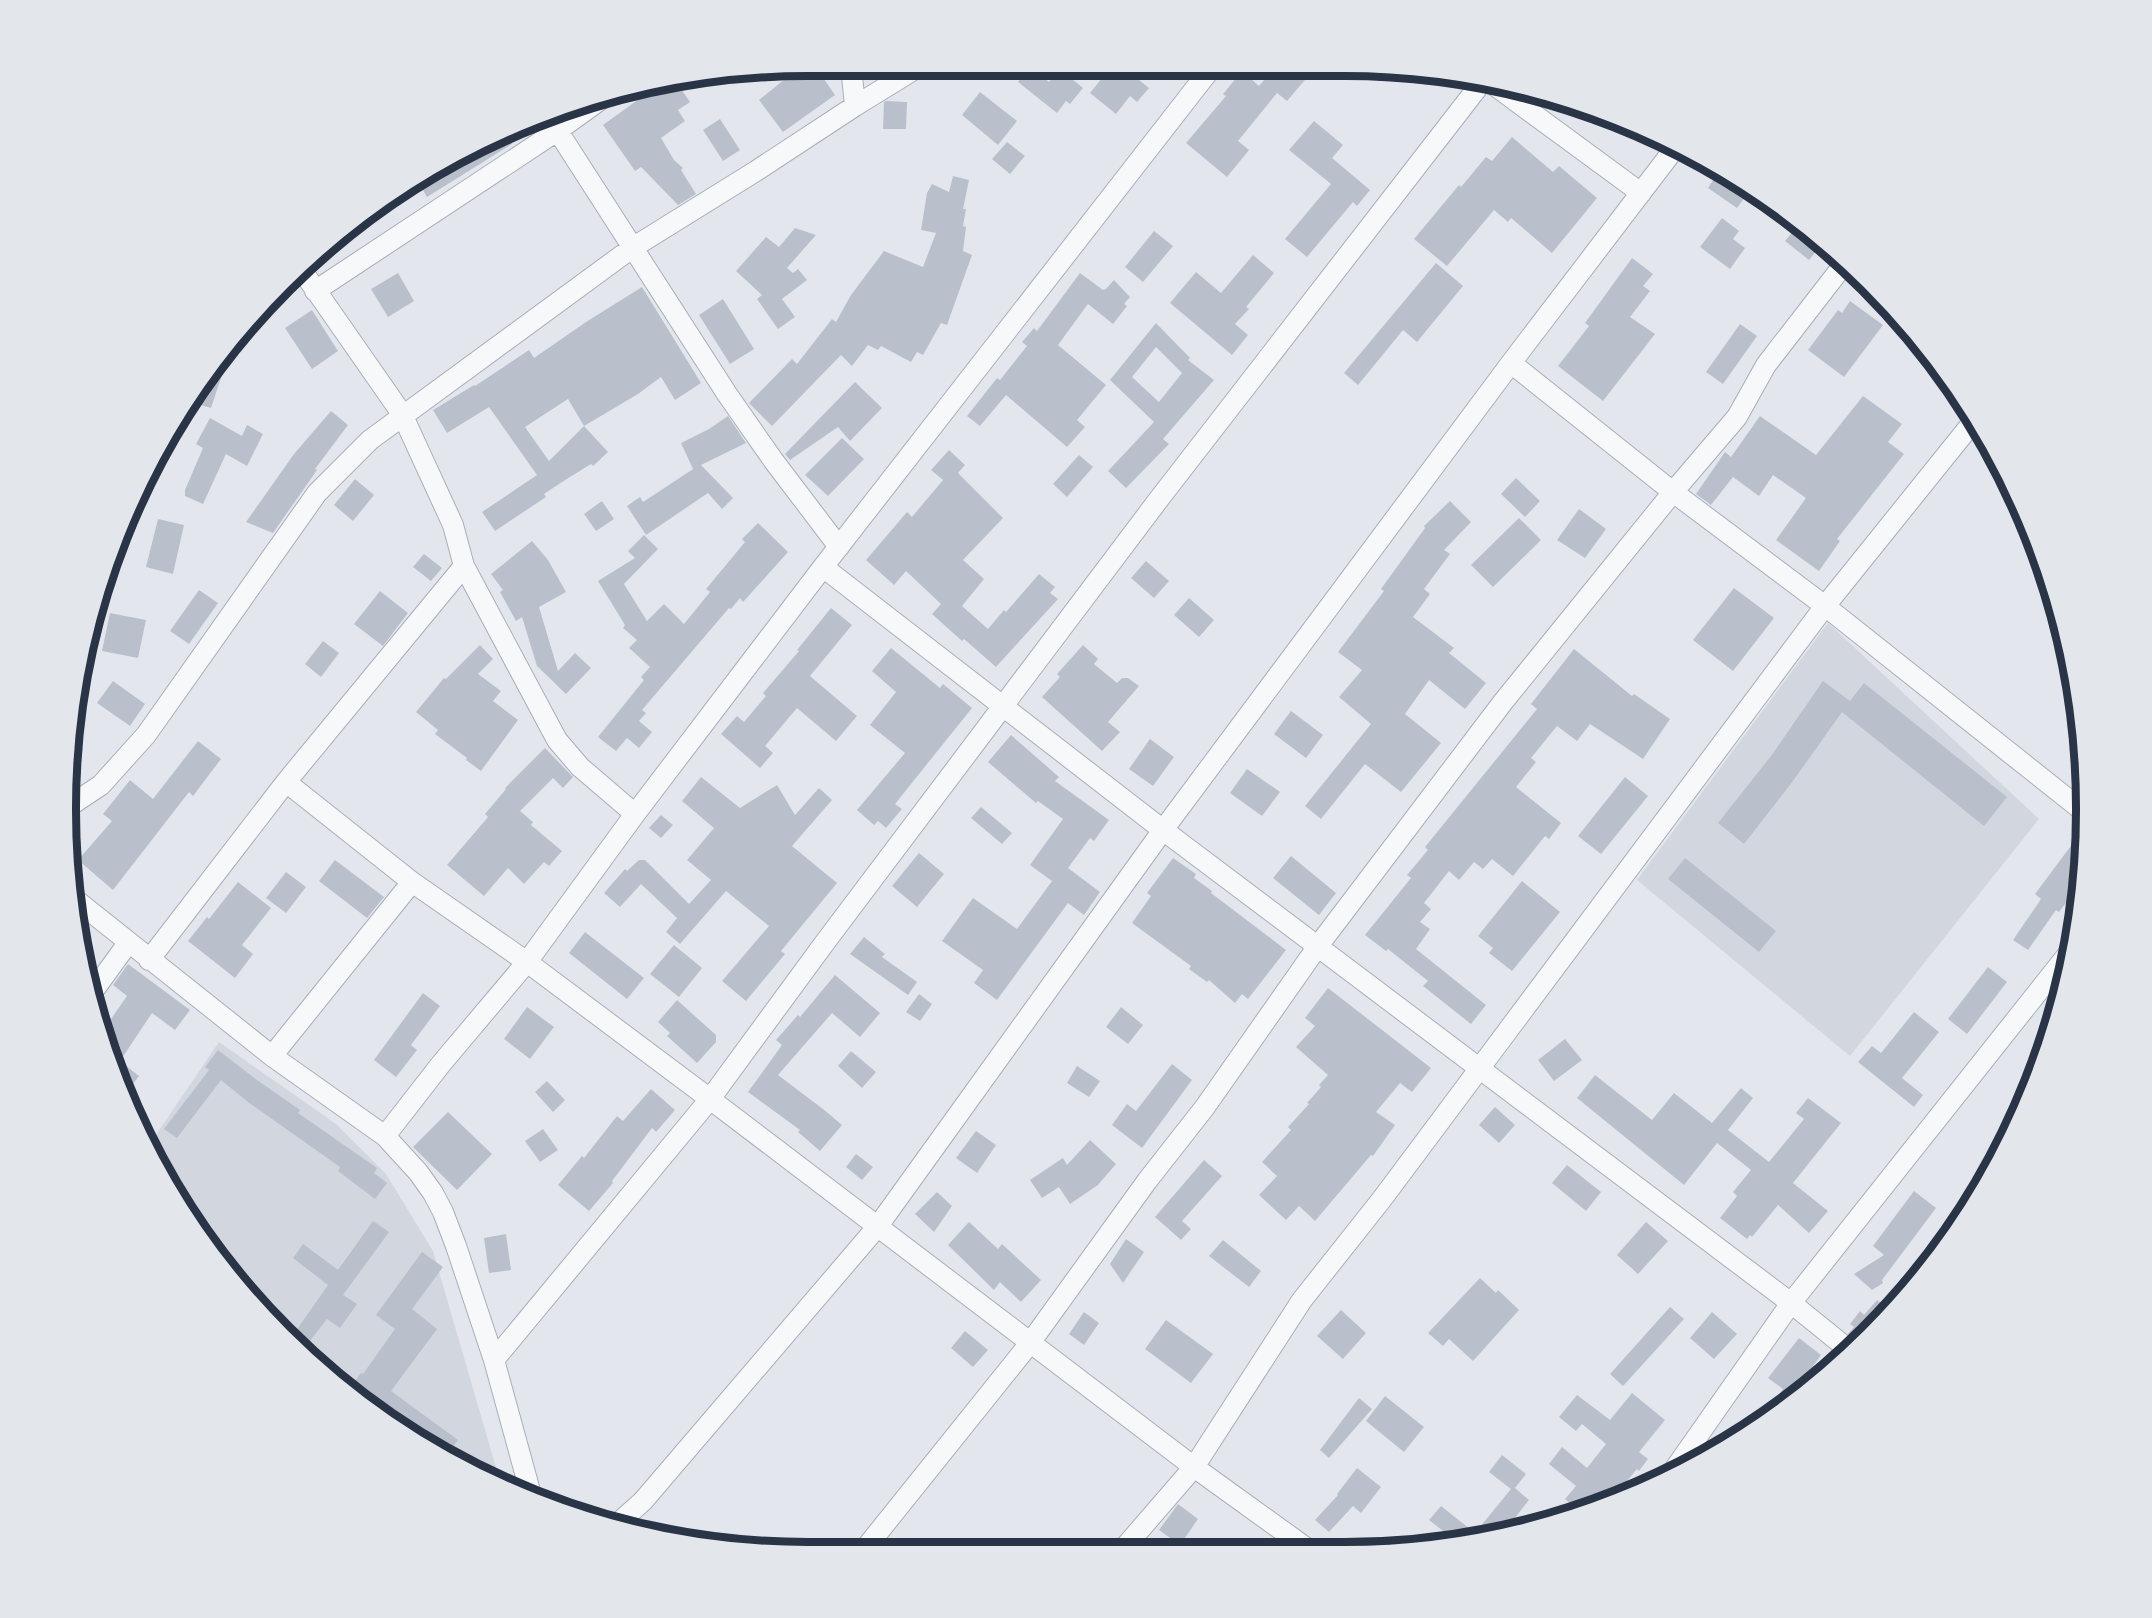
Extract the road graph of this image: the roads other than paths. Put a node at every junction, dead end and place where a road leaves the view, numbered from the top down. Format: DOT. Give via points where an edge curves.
graph roads {
  1 [pos="852,76"];
  2 [pos="904,76"];
  3 [pos="1205,76"];
  4 [pos="1476,89"];
  5 [pos="1509,96"];
  6 [pos="855,106"];
  7 [pos="554,125"];
  8 [pos="1671,154"];
  9 [pos="1641,193"];
  10 [pos="632,248"];
  11 [pos="1839,270"];
  12 [pos="306,277"];
  13 [pos="315,291"];
  14 [pos="1511,363"];
  15 [pos="402,414"];
  16 [pos="1968,428"];
  17 [pos="1673,492"];
  18 [pos="839,547"];
  19 [pos="464,566"];
  20 [pos="823,567"];
  21 [pos="1825,606"];
  22 [pos="1004,705"];
  23 [pos="286,782"];
  24 [pos="76,801"];
  25 [pos="2076,805"];
  26 [pos="635,814"];
  27 [pos="1163,830"];
  28 [pos="412,882"];
  29 [pos="83,906"];
  30 [pos="128,943"];
  31 [pos="1318,946"];
  32 [pos="148,960"];
  33 [pos="527,962"];
  34 [pos="2058,967"];
  35 [pos="98,985"];
  36 [pos="272,1056"];
  37 [pos="1480,1068"];
  38 [pos="710,1099"];
  39 [pos="385,1136"];
  40 [pos="878,1226"];
  41 [pos="1791,1303"];
  42 [pos="1030,1343"];
  43 [pos="1842,1345"];
  44 [pos="494,1360"];
  45 [pos="1683,1457"];
  46 [pos="1194,1467"];
  47 [pos="529,1486"];
  48 [pos="624,1518"];
  49 [pos="870,1542"];
  50 [pos="1129,1542"];
  51 [pos="1299,1542"];
  1 -- 6 [label="street"];
  2 -- 6 [label="street"];
  3 -- 18 [label="street"];
  4 -- 22 [label="street"];
  5 -- 9 [label="street"];
  6 -- 10 [label="street"];
  7 -- 10 [label="street"];
  7 -- 13 [label="street"];
  8 -- 9 [label="street"];
  9 -- 14 [label="street"];
  10 -- 15 [label="street"];
  10 -- 18 [label="street" via="734,404"];
  11 -- 17 [label="street" via="1766,364 1737,417"];
  12 -- 13 [label="street"];
  13 -- 15 [label="street"];
  14 -- 17 [label="street"];
  14 -- 27 [label="street"];
  15 -- 19 [label="street" via="453,525"];
  15 -- 24 [label="street" via="317,493 146,735 101,785"];
  16 -- 21 [label="street"];
  17 -- 21 [label="street"];
  17 -- 31 [label="street" via="1503,702"];
  18 -- 20 [label="street"];
  19 -- 23 [label="street"];
  19 -- 26 [label="street" via="558,740 580,767"];
  20 -- 22 [label="street"];
  20 -- 26 [label="street"];
  21 -- 25 [label="street"];
  21 -- 37 [label="street"];
  22 -- 27 [label="street"];
  22 -- 38 [label="street"];
  23 -- 28 [label="street"];
  23 -- 32 [label="street"];
  26 -- 33 [label="street"];
  27 -- 31 [label="street"];
  27 -- 40 [label="street"];
  28 -- 33 [label="street"];
  28 -- 36 [label="street"];
  29 -- 30 [label="street"];
  30 -- 32 [label="street"];
  30 -- 35 [label="street"];
  31 -- 37 [label="street"];
  31 -- 42 [label="street" via="1205,1107"];
  32 -- 36 [label="street"];
  33 -- 38 [label="street"];
  33 -- 39 [label="street"];
  34 -- 41 [label="street"];
  36 -- 39 [label="street"];
  37 -- 41 [label="street"];
  37 -- 46 [label="street" via="1302,1300"];
  38 -- 40 [label="street"];
  38 -- 44 [label="street"];
  39 -- 44 [label="street" via="418,1172 442,1212"];
  40 -- 42 [label="street"];
  40 -- 48 [label="street" via="643,1501"];
  41 -- 43 [label="street"];
  41 -- 45 [label="street"];
  42 -- 46 [label="street"];
  42 -- 49 [label="street"];
  44 -- 47 [label="street"];
  46 -- 50 [label="street"];
  46 -- 51 [label="street"];
}
